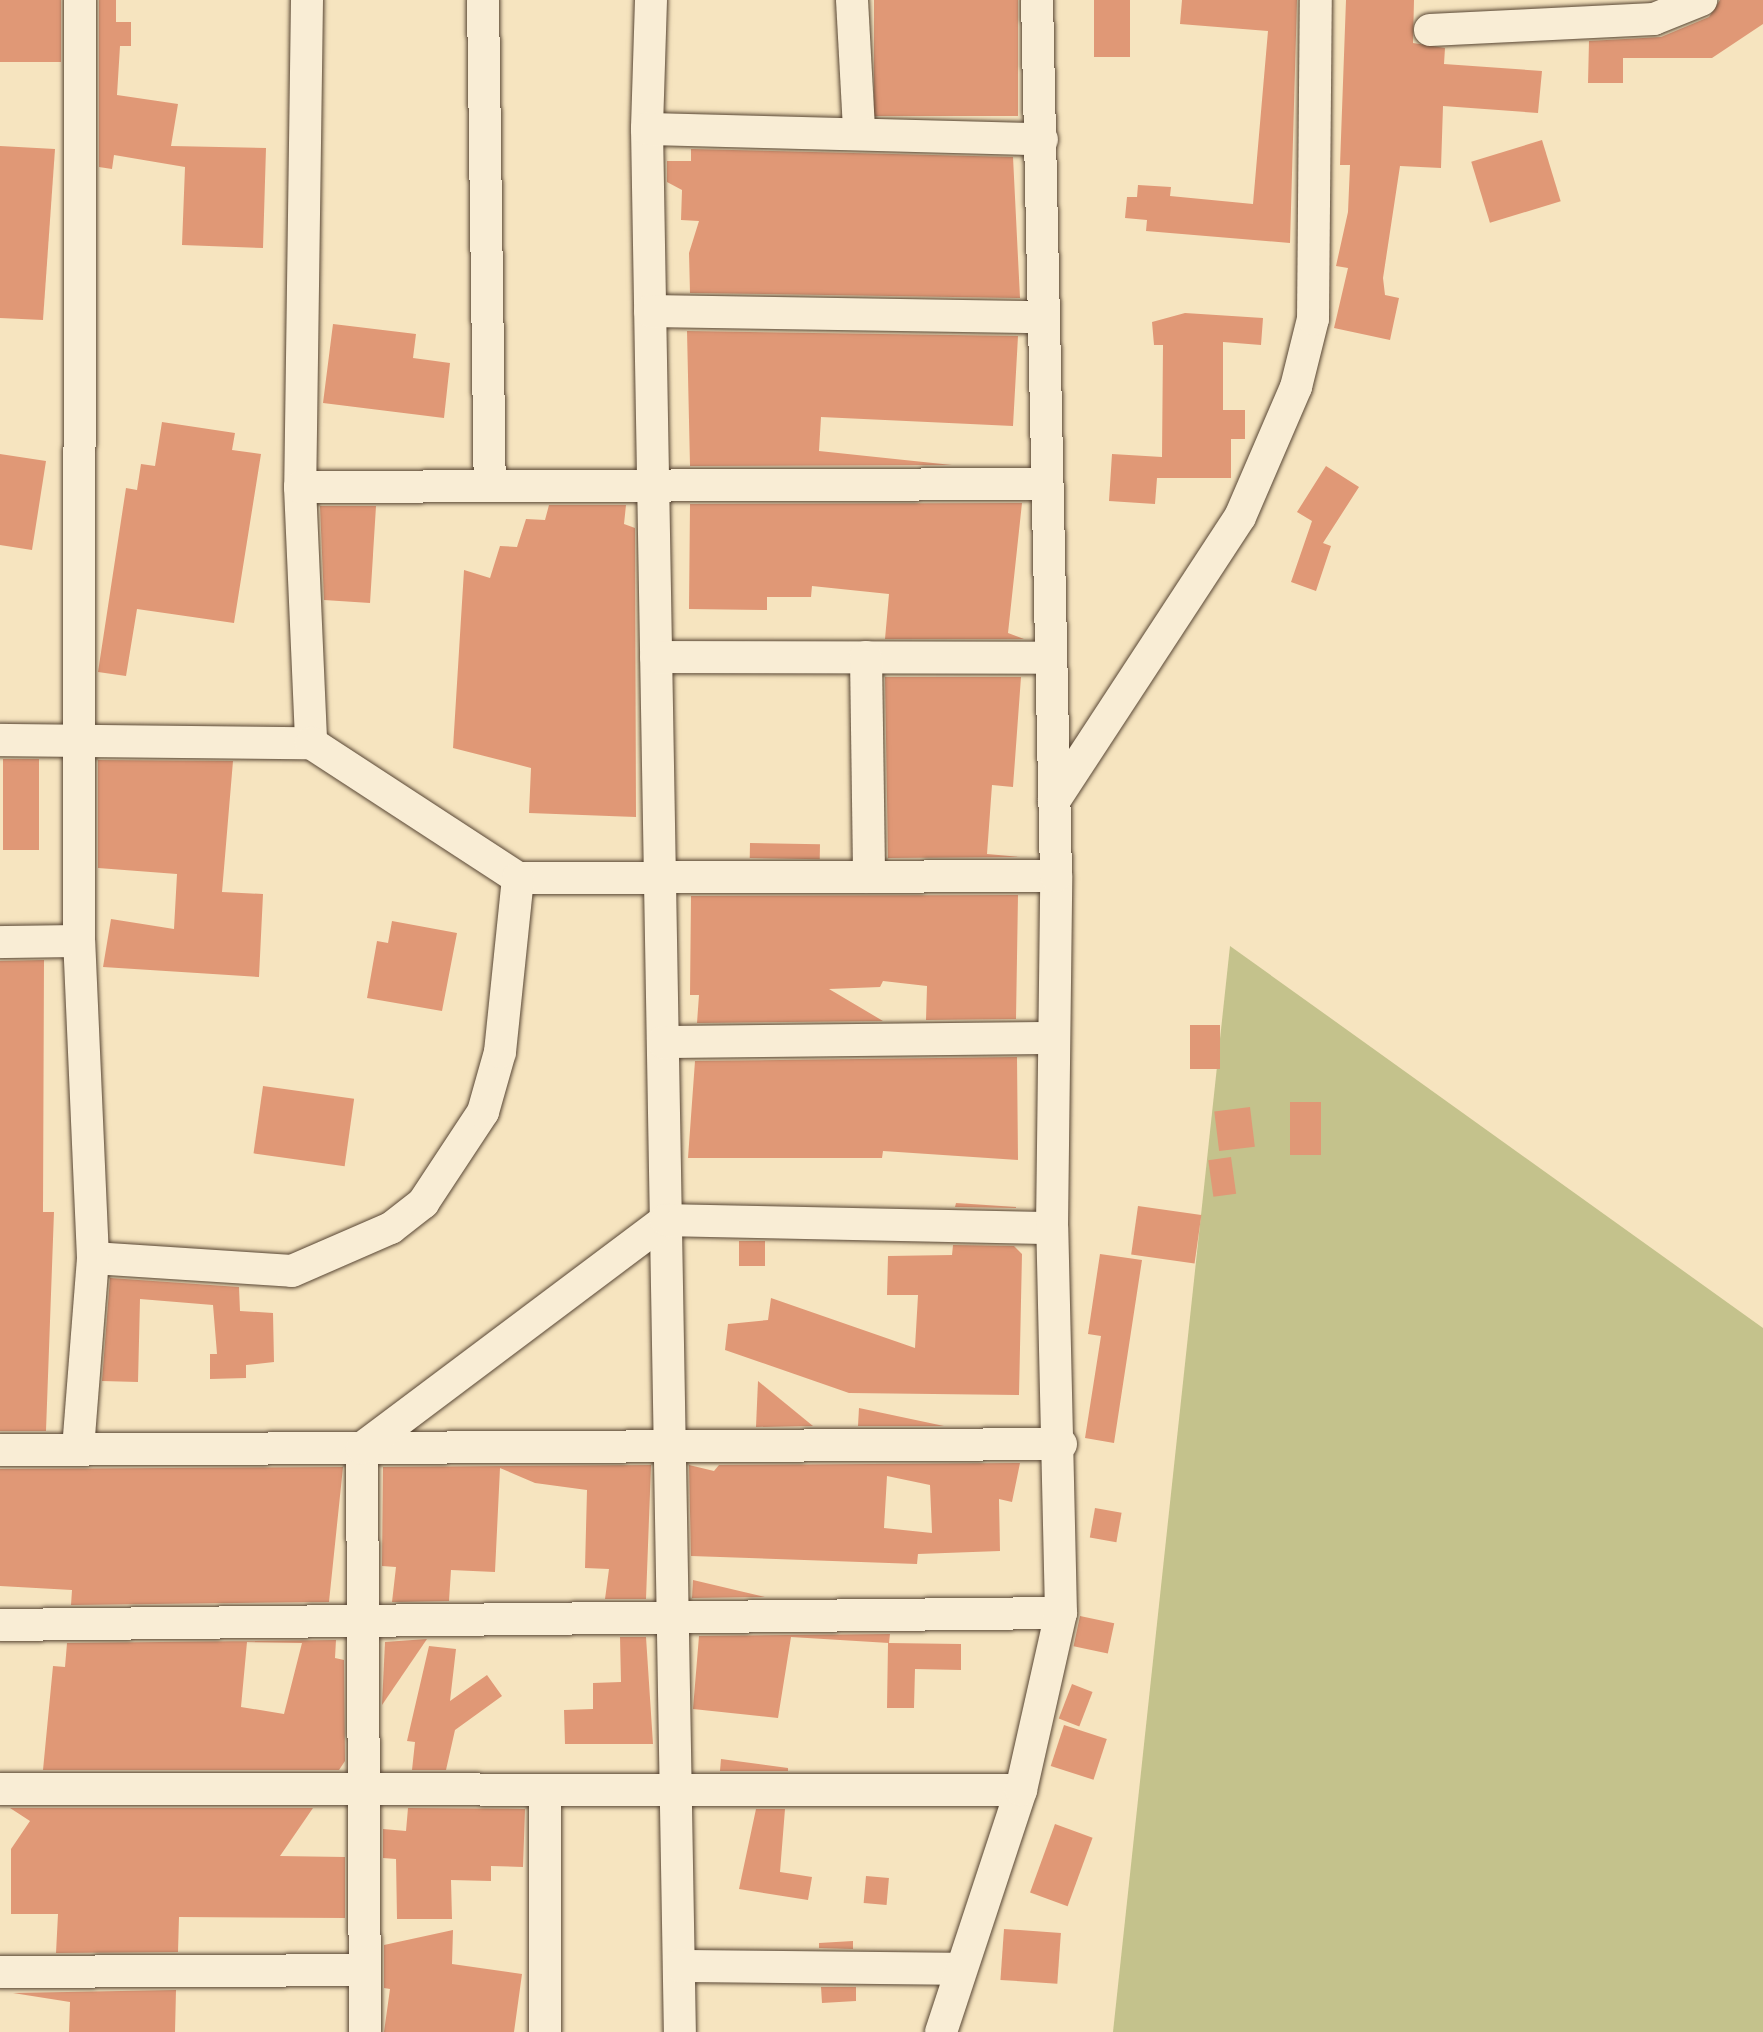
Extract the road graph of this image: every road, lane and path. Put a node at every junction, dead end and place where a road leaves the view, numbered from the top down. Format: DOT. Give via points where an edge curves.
graph roads {
  1 [pos="80,0"];
  2 [pos="307,0"];
  3 [pos="483,0"];
  4 [pos="651,0"];
  5 [pos="852,0"];
  6 [pos="1037,0"];
  7 [pos="1316,0"];
  8 [pos="1701,0"];
  9 [pos="1430,30"];
  10 [pos="647,129"];
  11 [pos="859,130"];
  12 [pos="1042,139"];
  13 [pos="650,311"];
  14 [pos="1041,317"];
  15 [pos="1043,484"];
  16 [pos="653,485"];
  17 [pos="490,486"];
  18 [pos="300,487"];
  19 [pos="656,657"];
  20 [pos="866,657"];
  21 [pos="1049,658"];
  22 [pos="0,740"];
  23 [pos="79,741"];
  24 [pos="311,743"];
  25 [pos="1054,801"];
  26 [pos="1056,876"];
  27 [pos="869,877"];
  28 [pos="518,878"];
  29 [pos="660,878"];
  30 [pos="79,941"];
  31 [pos="0,942"];
  32 [pos="1051,1038"];
  33 [pos="663,1042"];
  34 [pos="666,1220"];
  35 [pos="1052,1228"];
  36 [pos="93,1258"];
  37 [pos="1061,1444"];
  38 [pos="671,1446"];
  39 [pos="362,1448"];
  40 [pos="78,1449"];
  41 [pos="0,1450"];
  42 [pos="1061,1613"];
  43 [pos="673,1617"];
  44 [pos="363,1621"];
  45 [pos="0,1625"];
  46 [pos="0,1789"];
  47 [pos="364,1790"];
  48 [pos="545,1790"];
  49 [pos="676,1790"];
  50 [pos="1021,1790"];
  51 [pos="679,1966"];
  52 [pos="960,1969"];
  53 [pos="365,1970"];
  54 [pos="0,1972"];
  55 [pos="365,2032"];
  56 [pos="545,2032"];
  57 [pos="680,2032"];
  58 [pos="941,2032"];
  1 -- 23 [label="street"];
  2 -- 18 [label="street"];
  3 -- 17 [label="street"];
  4 -- 10 [label="street"];
  5 -- 11 [label="street"];
  6 -- 12 [label="street"];
  7 -- 25 [label="street" via="1313,319 1296,387 1240,517"];
  8 -- 9 [label="street" via="1654,19"];
  10 -- 11 [label="street"];
  10 -- 13 [label="street"];
  11 -- 12 [label="street"];
  12 -- 14 [label="street"];
  13 -- 14 [label="street"];
  13 -- 16 [label="street"];
  14 -- 15 [label="street"];
  15 -- 16 [label="street"];
  15 -- 21 [label="street"];
  16 -- 17 [label="street"];
  16 -- 19 [label="street"];
  17 -- 18 [label="street"];
  18 -- 24 [label="street"];
  19 -- 20 [label="street"];
  19 -- 29 [label="street"];
  20 -- 21 [label="street"];
  20 -- 27 [label="street"];
  21 -- 25 [label="street"];
  22 -- 23 [label="street"];
  23 -- 24 [label="street"];
  23 -- 30 [label="street"];
  24 -- 28 [label="street"];
  25 -- 26 [label="street"];
  26 -- 27 [label="street"];
  26 -- 32 [label="street"];
  27 -- 29 [label="street"];
  28 -- 29 [label="street"];
  28 -- 36 [label="street" via="500,1052 483,1112 423,1203 391,1228 292,1271"];
  29 -- 33 [label="street"];
  30 -- 31 [label="street"];
  30 -- 36 [label="street"];
  32 -- 33 [label="street"];
  32 -- 35 [label="street"];
  33 -- 34 [label="street"];
  34 -- 35 [label="street"];
  34 -- 38 [label="street"];
  34 -- 39 [label="street"];
  35 -- 37 [label="street"];
  36 -- 40 [label="street"];
  37 -- 38 [label="street"];
  37 -- 42 [label="street"];
  38 -- 39 [label="street"];
  38 -- 43 [label="street"];
  39 -- 40 [label="street"];
  39 -- 44 [label="street"];
  40 -- 41 [label="street"];
  42 -- 43 [label="street"];
  42 -- 50 [label="street"];
  43 -- 44 [label="street"];
  43 -- 49 [label="street"];
  44 -- 45 [label="street"];
  44 -- 47 [label="street"];
  46 -- 47 [label="street"];
  47 -- 48 [label="street"];
  47 -- 53 [label="street"];
  48 -- 49 [label="street"];
  48 -- 56 [label="street"];
  49 -- 50 [label="street"];
  49 -- 51 [label="street"];
  50 -- 52 [label="street"];
  51 -- 52 [label="street"];
  51 -- 57 [label="street"];
  52 -- 58 [label="street"];
  53 -- 54 [label="street"];
  53 -- 55 [label="street"];
}
